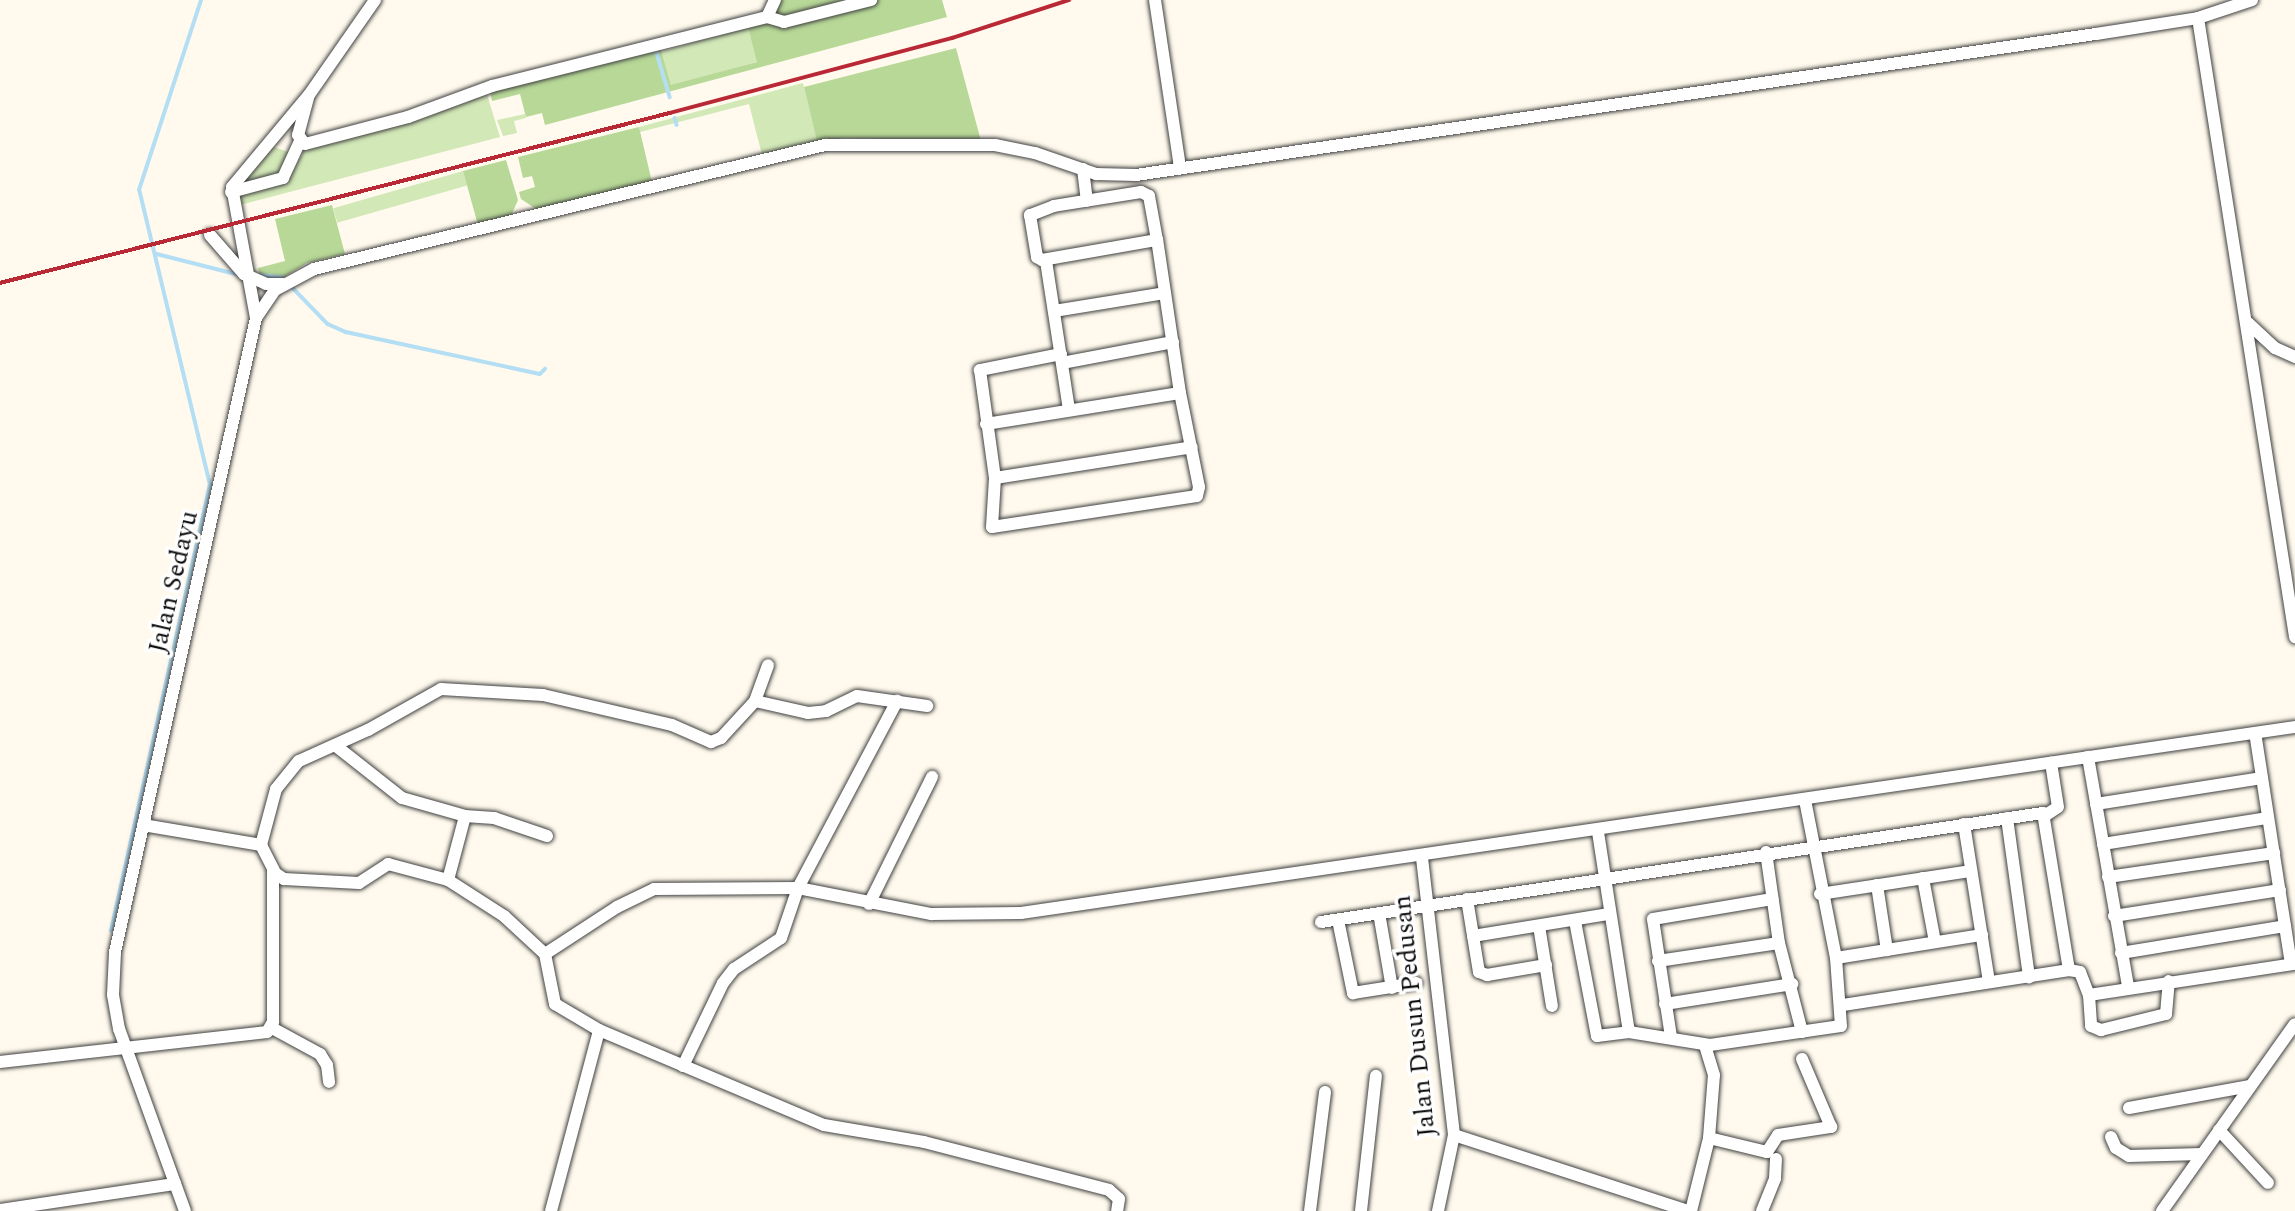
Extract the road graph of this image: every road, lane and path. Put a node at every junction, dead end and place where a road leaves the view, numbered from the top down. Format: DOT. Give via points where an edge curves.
graph roads {
  1 [pos="375,0"];
  2 [pos="775,0"];
  3 [pos="871,0"];
  4 [pos="1154,0"];
  5 [pos="2252,0"];
  6 [pos="766,17"];
  7 [pos="2197,18"];
  8 [pos="309,95"];
  9 [pos="300,141"];
  10 [pos="1180,168"];
  11 [pos="1083,169"];
  12 [pos="1107,176"];
  13 [pos="231,192"];
  14 [pos="1111,197"];
  15 [pos="1087,201"];
  16 [pos="210,234"];
  17 [pos="1157,240"];
  18 [pos="1046,261"];
  19 [pos="251,278"];
  20 [pos="284,284"];
  21 [pos="1165,293"];
  22 [pos="1054,311"];
  23 [pos="256,318"];
  24 [pos="2248,323"];
  25 [pos="1173,342"];
  26 [pos="2295,357"];
  27 [pos="1061,358"];
  28 [pos="1180,393"];
  29 [pos="1069,411"];
  30 [pos="986,424"];
  31 [pos="1192,447"];
  32 [pos="995,478"];
  33 [pos="2295,637"];
  34 [pos="768,665"];
  35 [pos="755,701"];
  36 [pos="927,706"];
  37 [pos="894,708"];
  38 [pos="2295,727"];
  39 [pos="2255,733"];
  40 [pos="336,746"];
  41 [pos="2088,757"];
  42 [pos="2051,762"];
  43 [pos="932,777"];
  44 [pos="2262,778"];
  45 [pos="1805,800"];
  46 [pos="2096,804"];
  47 [pos="2046,815"];
  48 [pos="465,817"];
  49 [pos="2007,818"];
  50 [pos="2268,818"];
  51 [pos="143,824"];
  52 [pos="1964,824"];
  53 [pos="1598,832"];
  54 [pos="547,836"];
  55 [pos="2103,844"];
  56 [pos="261,845"];
  57 [pos="1812,846"];
  58 [pos="1766,852"];
  59 [pos="2274,853"];
  60 [pos="1422,858"];
  61 [pos="272,869"];
  62 [pos="1972,871"];
  63 [pos="1605,877"];
  64 [pos="2108,877"];
  65 [pos="1923,878"];
  66 [pos="448,880"];
  67 [pos="1877,885"];
  68 [pos="798,888"];
  69 [pos="2280,890"];
  70 [pos="1820,894"];
  71 [pos="1468,899"];
  72 [pos="1772,899"];
  73 [pos="869,904"];
  74 [pos="1426,905"];
  75 [pos="1380,913"];
  76 [pos="1609,914"];
  77 [pos="2114,916"];
  78 [pos="1338,920"];
  79 [pos="1575,921"];
  80 [pos="1321,922"];
  81 [pos="1539,926"];
  82 [pos="2285,926"];
  83 [pos="1982,935"];
  84 [pos="1472,936"];
  85 [pos="1935,942"];
  86 [pos="1779,943"];
  87 [pos="541,950"];
  88 [pos="1887,950"];
  89 [pos="2121,953"];
  90 [pos="1836,958"];
  91 [pos="1658,961"];
  92 [pos="2293,964"];
  93 [pos="1546,965"];
  94 [pos="2068,970"];
  95 [pos="2029,977"];
  96 [pos="2169,981"];
  97 [pos="1989,982"];
  98 [pos="1416,984"];
  99 [pos="1792,984"];
  100 [pos="2128,986"];
  101 [pos="1392,988"];
  102 [pos="2089,995"];
  103 [pos="1665,1004"];
  104 [pos="1843,1005"];
  105 [pos="1552,1006"];
  106 [pos="2295,1024"];
  107 [pos="272,1028"];
  108 [pos="599,1030"];
  109 [pos="1629,1031"];
  110 [pos="1802,1031"];
  111 [pos="1671,1037"];
  112 [pos="125,1045"];
  113 [pos="1705,1045"];
  114 [pos="1802,1059"];
  115 [pos="0,1062"];
  116 [pos="683,1066"];
  117 [pos="1376,1076"];
  118 [pos="329,1082"];
  119 [pos="2250,1086"];
  120 [pos="1325,1092"];
  121 [pos="2129,1108"];
  122 [pos="2219,1130"];
  123 [pos="1454,1135"];
  124 [pos="2111,1137"];
  125 [pos="1709,1138"];
  126 [pos="2202,1154"];
  127 [pos="1776,1159"];
  128 [pos="2268,1183"];
  129 [pos="175,1184"];
  130 [pos="0,1210"];
  131 [pos="185,1211"];
  132 [pos="551,1211"];
  133 [pos="1117,1211"];
  134 [pos="1310,1211"];
  135 [pos="1361,1211"];
  136 [pos="1438,1211"];
  137 [pos="1690,1211"];
  138 [pos="1762,1211"];
  139 [pos="2162,1211"];
  1 -- 8 [label="street"];
  2 -- 6 [label="street"];
  3 -- 6 [label="street" via="784,22"];
  4 -- 10 [label="street"];
  5 -- 7 [label="street"];
  6 -- 9 [label="street" via="492,86 408,117 312,143"];
  7 -- 10 [label="street"];
  7 -- 24 [label="street"];
  8 -- 9 [label="street"];
  8 -- 13 [label="street" via="239,175"];
  9 -- 13 [label="street" via="283,178"];
  10 -- 12 [label="street"];
  11 -- 12 [label="street"];
  11 -- 15 [label="street"];
  11 -- 20 [label="street" via="995,145 825,145 341,262"];
  12 -- 14 [label="street"];
  13 -- 19 [label="street, Jalan Sedayu"];
  14 -- 15 [label="street"];
  14 -- 17 [label="street" via="1145,193"];
  15 -- 18 [label="street" via="1032,212 1037,257"];
  16 -- 19 [label="street" via="225,256"];
  17 -- 18 [label="street"];
  17 -- 21 [label="street"];
  18 -- 22 [label="street"];
  19 -- 20 [label="street"];
  19 -- 23 [label="street, Jalan Sedayu"];
  20 -- 23 [label="street"];
  21 -- 22 [label="street"];
  21 -- 25 [label="street"];
  22 -- 27 [label="street"];
  23 -- 51 [label="street, Jalan Sedayu"];
  24 -- 26 [label="street" via="2275,348"];
  24 -- 33 [label="street"];
  25 -- 27 [label="street"];
  25 -- 28 [label="street"];
  27 -- 29 [label="street"];
  27 -- 30 [label="street" via="980,370"];
  28 -- 29 [label="street"];
  28 -- 31 [label="street"];
  29 -- 30 [label="street"];
  30 -- 32 [label="street"];
  31 -- 32 [label="street"];
  31 -- 32 [label="street" via="1199,487 1193,498 998,529 991,523"];
  34 -- 35 [label="street"];
  35 -- 37 [label="street" via="808,713 826,711 857,695"];
  35 -- 40 [label="street" via="721,738 711,742 671,725 543,695 449,688 431,691"];
  36 -- 37 [label="street"];
  37 -- 68 [label="street"];
  38 -- 39 [label="street"];
  39 -- 41 [label="street"];
  39 -- 44 [label="street"];
  40 -- 48 [label="street" via="402,798"];
  40 -- 56 [label="street" via="312,753 287,773 276,789"];
  41 -- 42 [label="street"];
  41 -- 46 [label="street"];
  42 -- 45 [label="street"];
  42 -- 47 [label="street" via="2057,807"];
  43 -- 73 [label="street"];
  44 -- 46 [label="street"];
  44 -- 50 [label="street"];
  45 -- 53 [label="street"];
  45 -- 57 [label="street"];
  46 -- 55 [label="street"];
  47 -- 49 [label="street"];
  47 -- 94 [label="street"];
  48 -- 54 [label="street" via="495,818"];
  48 -- 66 [label="street"];
  49 -- 52 [label="street"];
  49 -- 95 [label="street"];
  50 -- 55 [label="street"];
  50 -- 59 [label="street"];
  51 -- 56 [label="street"];
  51 -- 112 [label="street, Jalan Sedayu" via="115,952 115,1011"];
  52 -- 57 [label="street"];
  52 -- 62 [label="street"];
  53 -- 60 [label="street"];
  53 -- 63 [label="street"];
  55 -- 64 [label="street"];
  56 -- 61 [label="street"];
  57 -- 58 [label="street"];
  57 -- 70 [label="street"];
  58 -- 63 [label="street"];
  58 -- 72 [label="street"];
  59 -- 64 [label="street"];
  59 -- 69 [label="street"];
  60 -- 73 [label="street" via="1006,915 932,914"];
  60 -- 74 [label="street, Jalan Dusun Pedusan"];
  61 -- 66 [label="street" via="284,879 359,883 388,863"];
  61 -- 107 [label="street"];
  62 -- 65 [label="street"];
  62 -- 83 [label="street"];
  63 -- 71 [label="street"];
  63 -- 76 [label="street"];
  64 -- 77 [label="street"];
  65 -- 67 [label="street"];
  65 -- 85 [label="street"];
  66 -- 87 [label="street" via="504,916"];
  67 -- 70 [label="street"];
  67 -- 88 [label="street"];
  68 -- 73 [label="street"];
  68 -- 87 [label="street" via="654,889"];
  68 -- 116 [label="street" via="781,938 734,969 723,983"];
  69 -- 77 [label="street"];
  69 -- 82 [label="street"];
  70 -- 90 [label="street"];
  71 -- 74 [label="street"];
  71 -- 84 [label="street"];
  72 -- 86 [label="street"];
  72 -- 91 [label="street" via="1654,918"];
  74 -- 75 [label="street"];
  74 -- 123 [label="street, Jalan Dusun Pedusan"];
  75 -- 78 [label="street"];
  75 -- 101 [label="street"];
  76 -- 79 [label="street"];
  76 -- 109 [label="street"];
  77 -- 89 [label="street"];
  78 -- 80 [label="street"];
  78 -- 101 [label="street" via="1351,990"];
  79 -- 81 [label="street"];
  79 -- 109 [label="street" via="1594,1034"];
  81 -- 84 [label="street"];
  81 -- 93 [label="street"];
  82 -- 89 [label="street"];
  82 -- 92 [label="street"];
  83 -- 85 [label="street"];
  83 -- 97 [label="street"];
  84 -- 93 [label="street" via="1482,974"];
  85 -- 88 [label="street"];
  86 -- 91 [label="street"];
  86 -- 99 [label="street"];
  87 -- 108 [label="street" via="555,1004"];
  88 -- 90 [label="street"];
  89 -- 100 [label="street"];
  90 -- 104 [label="street"];
  91 -- 103 [label="street"];
  92 -- 96 [label="street"];
  93 -- 105 [label="street"];
  94 -- 95 [label="street"];
  94 -- 102 [label="street" via="2080,972"];
  95 -- 97 [label="street"];
  96 -- 100 [label="street"];
  96 -- 102 [label="street" via="2166,1014 2101,1030 2091,1026"];
  97 -- 104 [label="street"];
  98 -- 101 [label="street"];
  99 -- 103 [label="street"];
  99 -- 110 [label="street"];
  100 -- 102 [label="street"];
  103 -- 111 [label="street"];
  104 -- 110 [label="street" via="1841,1026"];
  106 -- 119 [label="street"];
  107 -- 112 [label="street" via="260,1034"];
  107 -- 118 [label="street" via="320,1054"];
  108 -- 116 [label="street"];
  108 -- 132 [label="street"];
  109 -- 111 [label="street"];
  110 -- 113 [label="street"];
  111 -- 113 [label="street"];
  112 -- 115 [label="street"];
  112 -- 129 [label="street, Jalan Sedayu"];
  113 -- 125 [label="street" via="1714,1076"];
  114 -- 125 [label="street" via="1831,1127 1778,1135 1770,1151"];
  116 -- 133 [label="street" via="824,1125 924,1142 1109,1190 1119,1199"];
  117 -- 135 [label="street"];
  119 -- 121 [label="street"];
  119 -- 122 [label="street"];
  120 -- 134 [label="street"];
  122 -- 126 [label="street"];
  122 -- 128 [label="street"];
  123 -- 136 [label="street, Jalan Dusun Pedusan"];
  123 -- 137 [label="street"];
  124 -- 126 [label="street" via="2116,1149 2129,1156"];
  125 -- 137 [label="street"];
  126 -- 139 [label="street"];
  127 -- 138 [label="street" via="1775,1178"];
  129 -- 130 [label="street"];
  129 -- 131 [label="street, Jalan Sedayu"];
}
